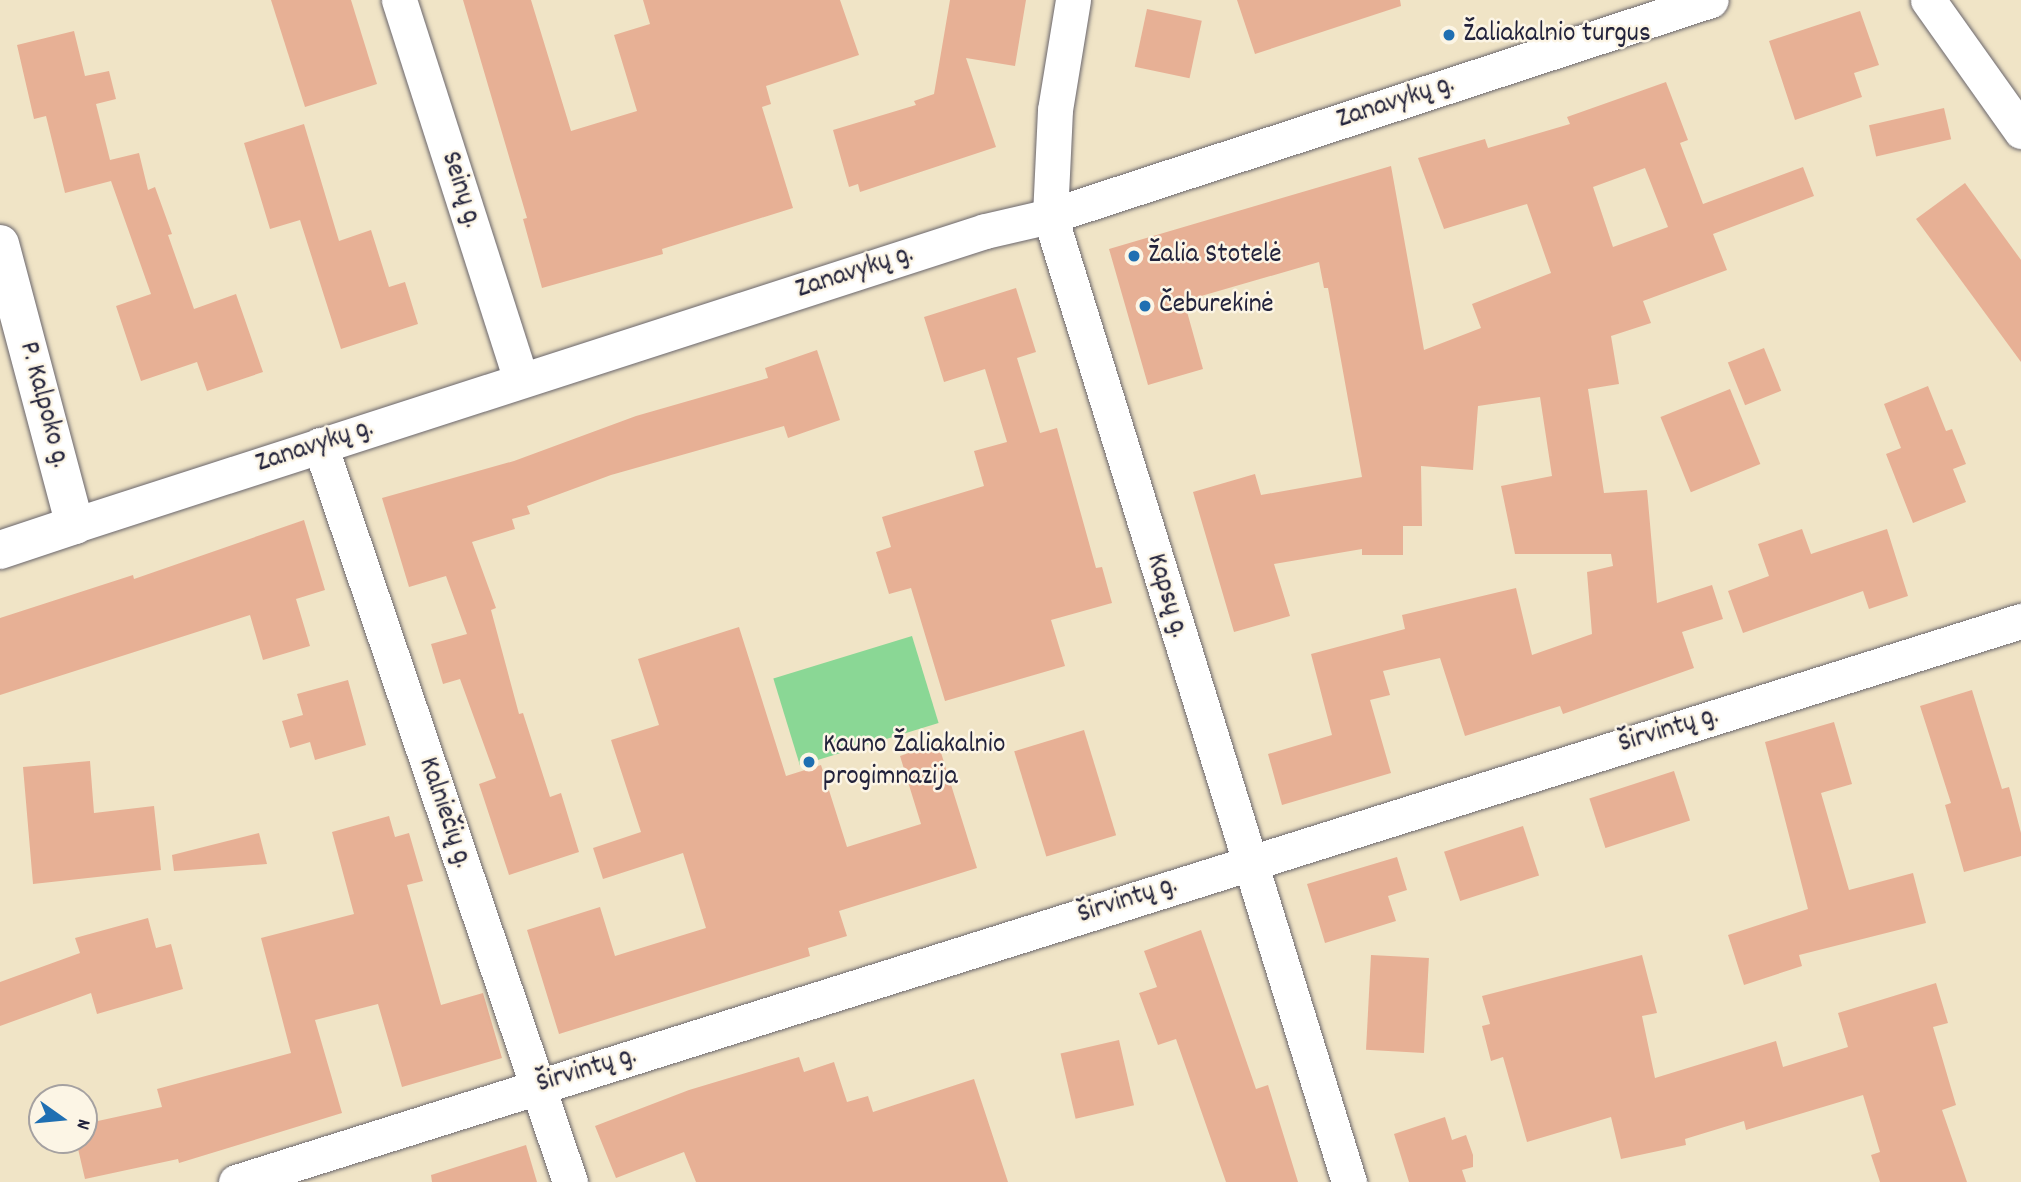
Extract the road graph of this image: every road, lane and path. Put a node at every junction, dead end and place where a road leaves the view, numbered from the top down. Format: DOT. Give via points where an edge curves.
graph roads {
  1 [pos="399,0"];
  2 [pos="1073,0"];
  3 [pos="1711,0"];
  4 [pos="1928,0"];
  5 [pos="2021,131"];
  6 [pos="1050,216"];
  7 [pos="0,244"];
  8 [pos="522,380"];
  9 [pos="320,445"];
  10 [pos="75,525"];
  11 [pos="0,550"];
  12 [pos="2021,621"];
  13 [pos="1247,863"];
  14 [pos="537,1086"];
  15 [pos="236,1182"];
  16 [pos="570,1182"];
  17 [pos="1349,1182"];
  1 -- 8 [label="street, Seinų g."];
  2 -- 6 [label="street, Kapsų g." via="1055,110"];
  3 -- 6 [label="street, Zanavykų g."];
  4 -- 5 [label="street"];
  6 -- 8 [label="street, Zanavykų g." via="985,231"];
  6 -- 13 [label="street, Kapsų g."];
  7 -- 10 [label="street, P. Kalpoko g."];
  8 -- 9 [label="street, Zanavykų g."];
  9 -- 10 [label="street, Zanavykų g."];
  9 -- 14 [label="street, Kalniečių g."];
  10 -- 11 [label="street, Zanavykų g."];
  12 -- 13 [label="street, Širvintų g."];
  13 -- 14 [label="street, Širvintų g."];
  13 -- 17 [label="street, Kapsų g."];
  14 -- 15 [label="street, Širvintų g."];
  14 -- 16 [label="street, Kalniečių g."];
}
